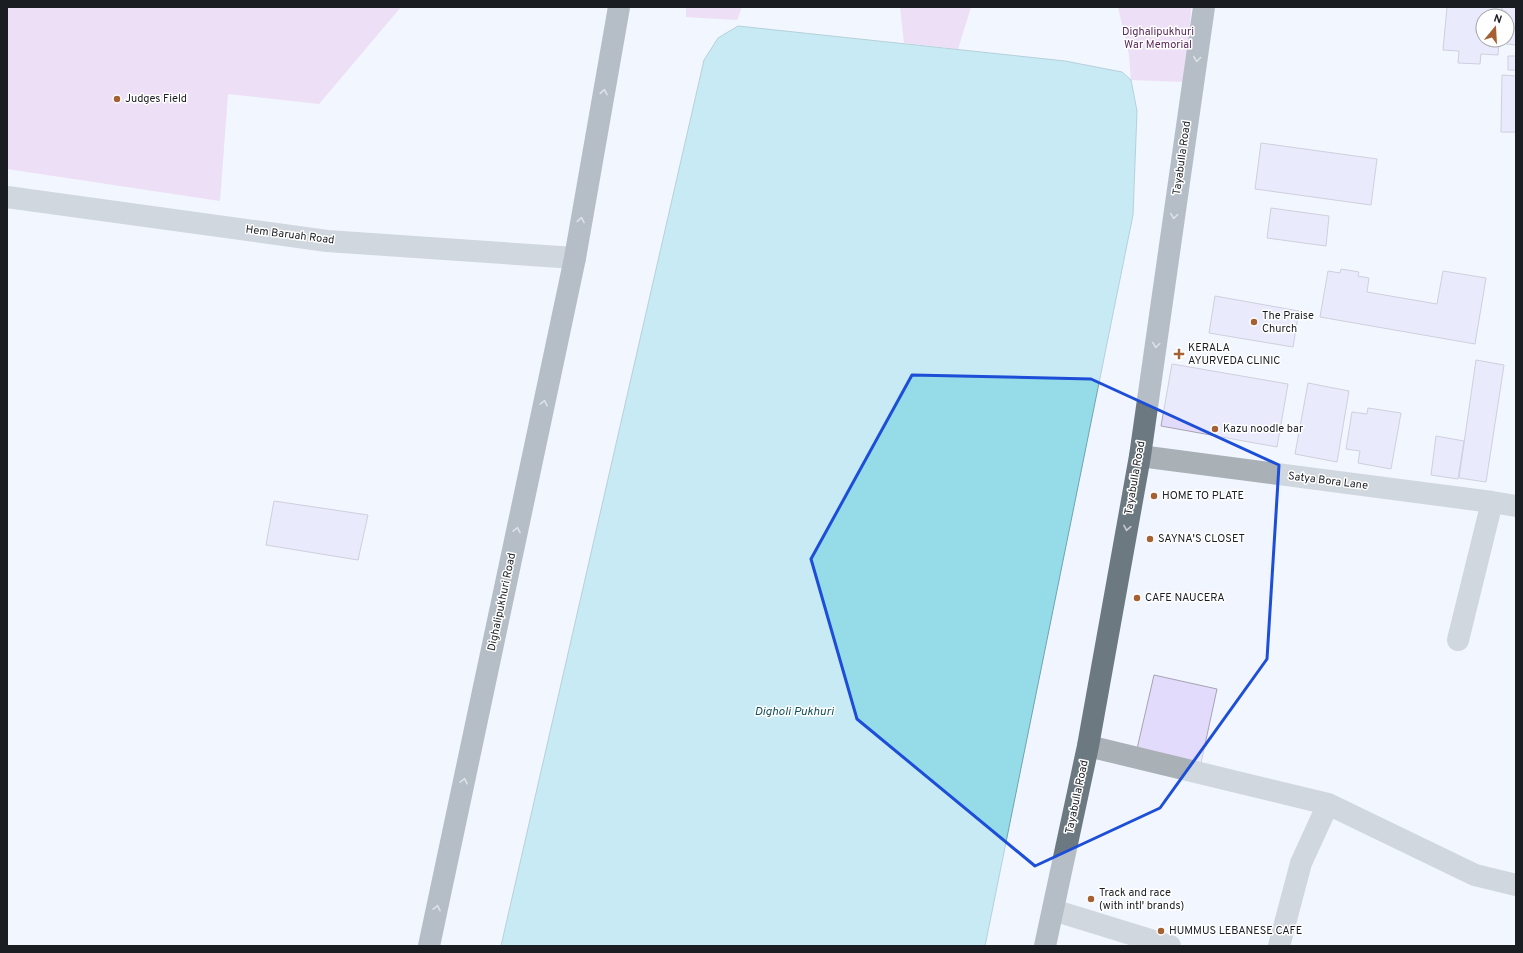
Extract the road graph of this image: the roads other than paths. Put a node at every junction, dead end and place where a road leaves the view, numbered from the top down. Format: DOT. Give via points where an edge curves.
graph roads {
  1 [pos="619,7"];
  2 [pos="1204,7"];
  3 [pos="7,197"];
  4 [pos="575,258"];
  5 [pos="1140,456"];
  6 [pos="1492,502"];
  7 [pos="1516,506"];
  8 [pos="1458,640"];
  9 [pos="1088,746"];
  10 [pos="1328,804"];
  11 [pos="1516,885"];
  12 [pos="1054,910"];
  13 [pos="429,946"];
  14 [pos="1045,946"];
  15 [pos="1170,946"];
  16 [pos="1279,946"];
  4 -- 1 [label="main road, Dighalipukhuri Road, one-way"];
  2 -- 5 [label="main road, Tayabulla Road, one-way"];
  3 -- 4 [label="street, Hem Baruah Road" via="328,241"];
  13 -- 4 [label="main road, Dighalipukhuri Road, one-way"];
  5 -- 6 [label="street, Satya Bora Lane"];
  5 -- 9 [label="main road, Tayabulla Road, one-way"];
  6 -- 7 [label="street, Satya Bora Lane"];
  6 -- 8 [label="street"];
  9 -- 10 [label="street"];
  9 -- 12 [label="main road, Tayabulla Road"];
  10 -- 11 [label="street" via="1475,875"];
  10 -- 16 [label="street" via="1301,863"];
  12 -- 14 [label="main road, Tayabulla Road"];
  12 -- 15 [label="street"];
}
